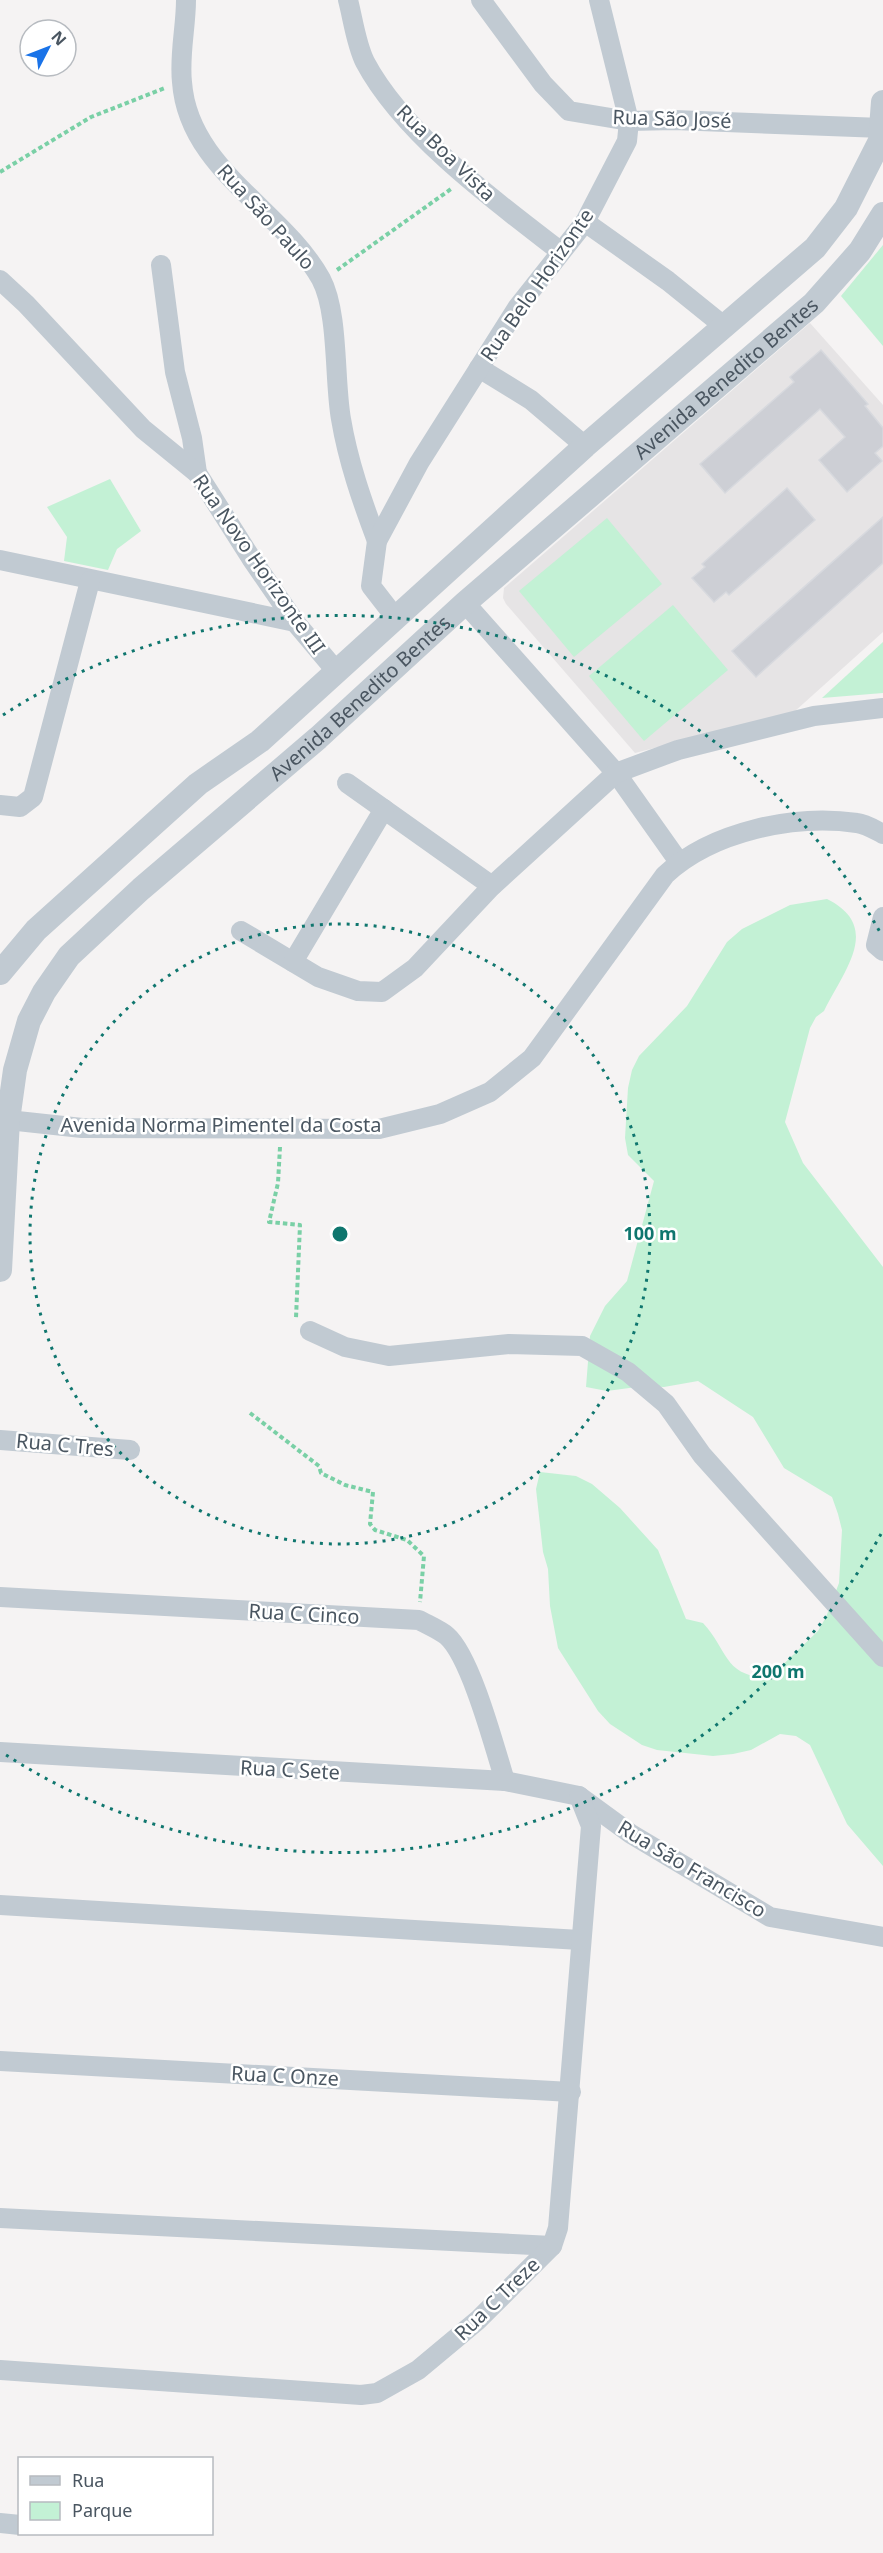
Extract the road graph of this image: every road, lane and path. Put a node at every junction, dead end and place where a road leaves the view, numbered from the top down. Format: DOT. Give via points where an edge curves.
graph roads {
  1 [pos="186,0"];
  2 [pos="348,0"];
  3 [pos="481,0"];
  4 [pos="599,0"];
  5 [pos="182,82"];
  6 [pos="883,102"];
  7 [pos="629,121"];
  8 [pos="882,137"];
  9 [pos="0,172"];
  10 [pos="468,177"];
  11 [pos="883,214"];
  12 [pos="585,222"];
  13 [pos="560,251"];
  14 [pos="161,265"];
  15 [pos="0,280"];
  16 [pos="321,280"];
  17 [pos="724,327"];
  18 [pos="479,368"];
  19 [pos="585,446"];
  20 [pos="197,473"];
  21 [pos="377,541"];
  22 [pos="0,560"];
  23 [pos="90,581"];
  24 [pos="465,603"];
  25 [pos="395,617"];
  26 [pos="296,622"];
  27 [pos="337,672"];
  28 [pos="883,708"];
  29 [pos="260,741"];
  30 [pos="284,767"];
  31 [pos="616,773"];
  32 [pos="347,783"];
  33 [pos="0,805"];
  34 [pos="384,809"];
  35 [pos="883,834"];
  36 [pos="679,862"];
  37 [pos="492,886"];
  38 [pos="883,917"];
  39 [pos="241,931"];
  40 [pos="883,951"];
  41 [pos="293,962"];
  42 [pos="0,973"];
  43 [pos="8,1120"];
  44 [pos="280,1128"];
  45 [pos="0,1270"];
  46 [pos="310,1331"];
  47 [pos="250,1413"];
  48 [pos="0,1440"];
  49 [pos="130,1450"];
  50 [pos="0,1597"];
  51 [pos="419,1620"];
  52 [pos="879,1651"];
  53 [pos="0,1752"];
  54 [pos="505,1782"];
  55 [pos="579,1796"];
  56 [pos="0,1905"];
  57 [pos="883,1937"];
  58 [pos="580,1940"];
  59 [pos="0,2061"];
  60 [pos="571,2092"];
  61 [pos="0,2218"];
  62 [pos="552,2246"];
  63 [pos="0,2370"];
  64 [pos="0,2523"];
  65 [pos="18,2525"];
  1 -- 5 [label="street, Rua São Paulo"];
  2 -- 10 [label="street, Rua Boa Vista" via="364,60 397,110"];
  3 -- 7 [label="street, Rua São José" via="543,84 569,111"];
  4 -- 7 [label="street, Rua Belo Horizonte"];
  5 -- 9 [label="path" via="91,117"];
  5 -- 16 [label="street, Rua São Paulo" via="200,141 298,248"];
  6 -- 8 [label="street, Avenida Benedito Bentes"];
  7 -- 8 [label="street, Rua São José" via="674,120"];
  7 -- 12 [label="street, Rua Belo Horizonte" via="627,141"];
  8 -- 17 [label="street, Avenida Benedito Bentes" via="846,208 814,248"];
  10 -- 13 [label="street, Rua Boa Vista"];
  10 -- 16 [label="path"];
  11 -- 24 [label="street, Avenida Benedito Bentes" via="860,251 814,303"];
  12 -- 13 [label="street, Rua Belo Horizonte"];
  12 -- 17 [label="street"];
  13 -- 18 [label="street, Rua Belo Horizonte"];
  14 -- 20 [label="street" via="175,372"];
  15 -- 20 [label="street, Rua Novo Horizonte III" via="143,429"];
  16 -- 21 [label="street, Rua São Paulo" via="329,303 340,418 354,477"];
  17 -- 19 [label="street, Avenida Benedito Bentes"];
  18 -- 19 [label="street" via="531,400"];
  18 -- 21 [label="street, Rua Belo Horizonte" via="419,463"];
  19 -- 25 [label="street, Avenida Benedito Bentes"];
  20 -- 26 [label="street, Rua Novo Horizonte III"];
  21 -- 25 [label="street, Rua Belo Horizonte" via="371,586"];
  22 -- 23 [label="street"];
  23 -- 26 [label="street"];
  23 -- 33 [label="street" via="33,797 20,807"];
  24 -- 30 [label="street, Avenida Benedito Bentes"];
  24 -- 31 [label="street"];
  25 -- 27 [label="street, Avenida Benedito Bentes"];
  26 -- 27 [label="street, Rua Novo Horizonte III"];
  27 -- 29 [label="street, Avenida Benedito Bentes"];
  28 -- 31 [label="street" via="814,716 678,750"];
  29 -- 30 [label="street"];
  29 -- 42 [label="street, Avenida Benedito Bentes" via="189,792 36,930"];
  30 -- 43 [label="street, Avenida Benedito Bentes" via="69,956 29,1020 15,1070"];
  31 -- 36 [label="street"];
  31 -- 37 [label="street"];
  32 -- 34 [label="street"];
  34 -- 37 [label="street"];
  34 -- 41 [label="street"];
  35 -- 36 [label="street, Avenida Norma Pimentel da Costa" via="860,823 815,821 733,836"];
  36 -- 44 [label="street, Avenida Norma Pimentel da Costa" via="664,875 532,1058 490,1092 440,1114 379,1129"];
  37 -- 41 [label="street" via="415,968 382,992 358,991 318,977"];
  38 -- 40 [label="street" via="876,945"];
  39 -- 41 [label="street"];
  43 -- 44 [label="street, Avenida Norma Pimentel da Costa" via="82,1128"];
  43 -- 45 [label="street, Avenida Benedito Bentes"];
  44 -- 46 [label="path" via="278,1183 269,1222 300,1225 296,1324"];
  46 -- 52 [label="street" via="345,1347 389,1356 509,1344 582,1346 591,1351 628,1372 666,1404 702,1455"];
  47 -- 51 [label="path" via="319,1466 321,1473 345,1485 374,1492 370,1524 375,1530 406,1540 423,1556"];
  48 -- 49 [label="street, Rua C Tres"];
  50 -- 51 [label="street, Rua C Cinco"];
  51 -- 54 [label="street, Rua C Cinco" via="447,1635 456,1646 477,1693"];
  53 -- 54 [label="street, Rua C Sete"];
  54 -- 55 [label="street, Rua C Sete"];
  55 -- 57 [label="street, Rua São Francisco" via="631,1834 770,1917"];
  55 -- 58 [label="street, Rua C Treze" via="591,1826"];
  56 -- 58 [label="street"];
  58 -- 60 [label="street, Rua C Treze"];
  59 -- 60 [label="street, Rua C Onze"];
  60 -- 62 [label="street, Rua C Treze" via="558,2228"];
  61 -- 62 [label="street"];
  62 -- 63 [label="street, Rua C Treze" via="478,2320 418,2370 377,2393"];
  64 -- 65 [label="street"];
}
